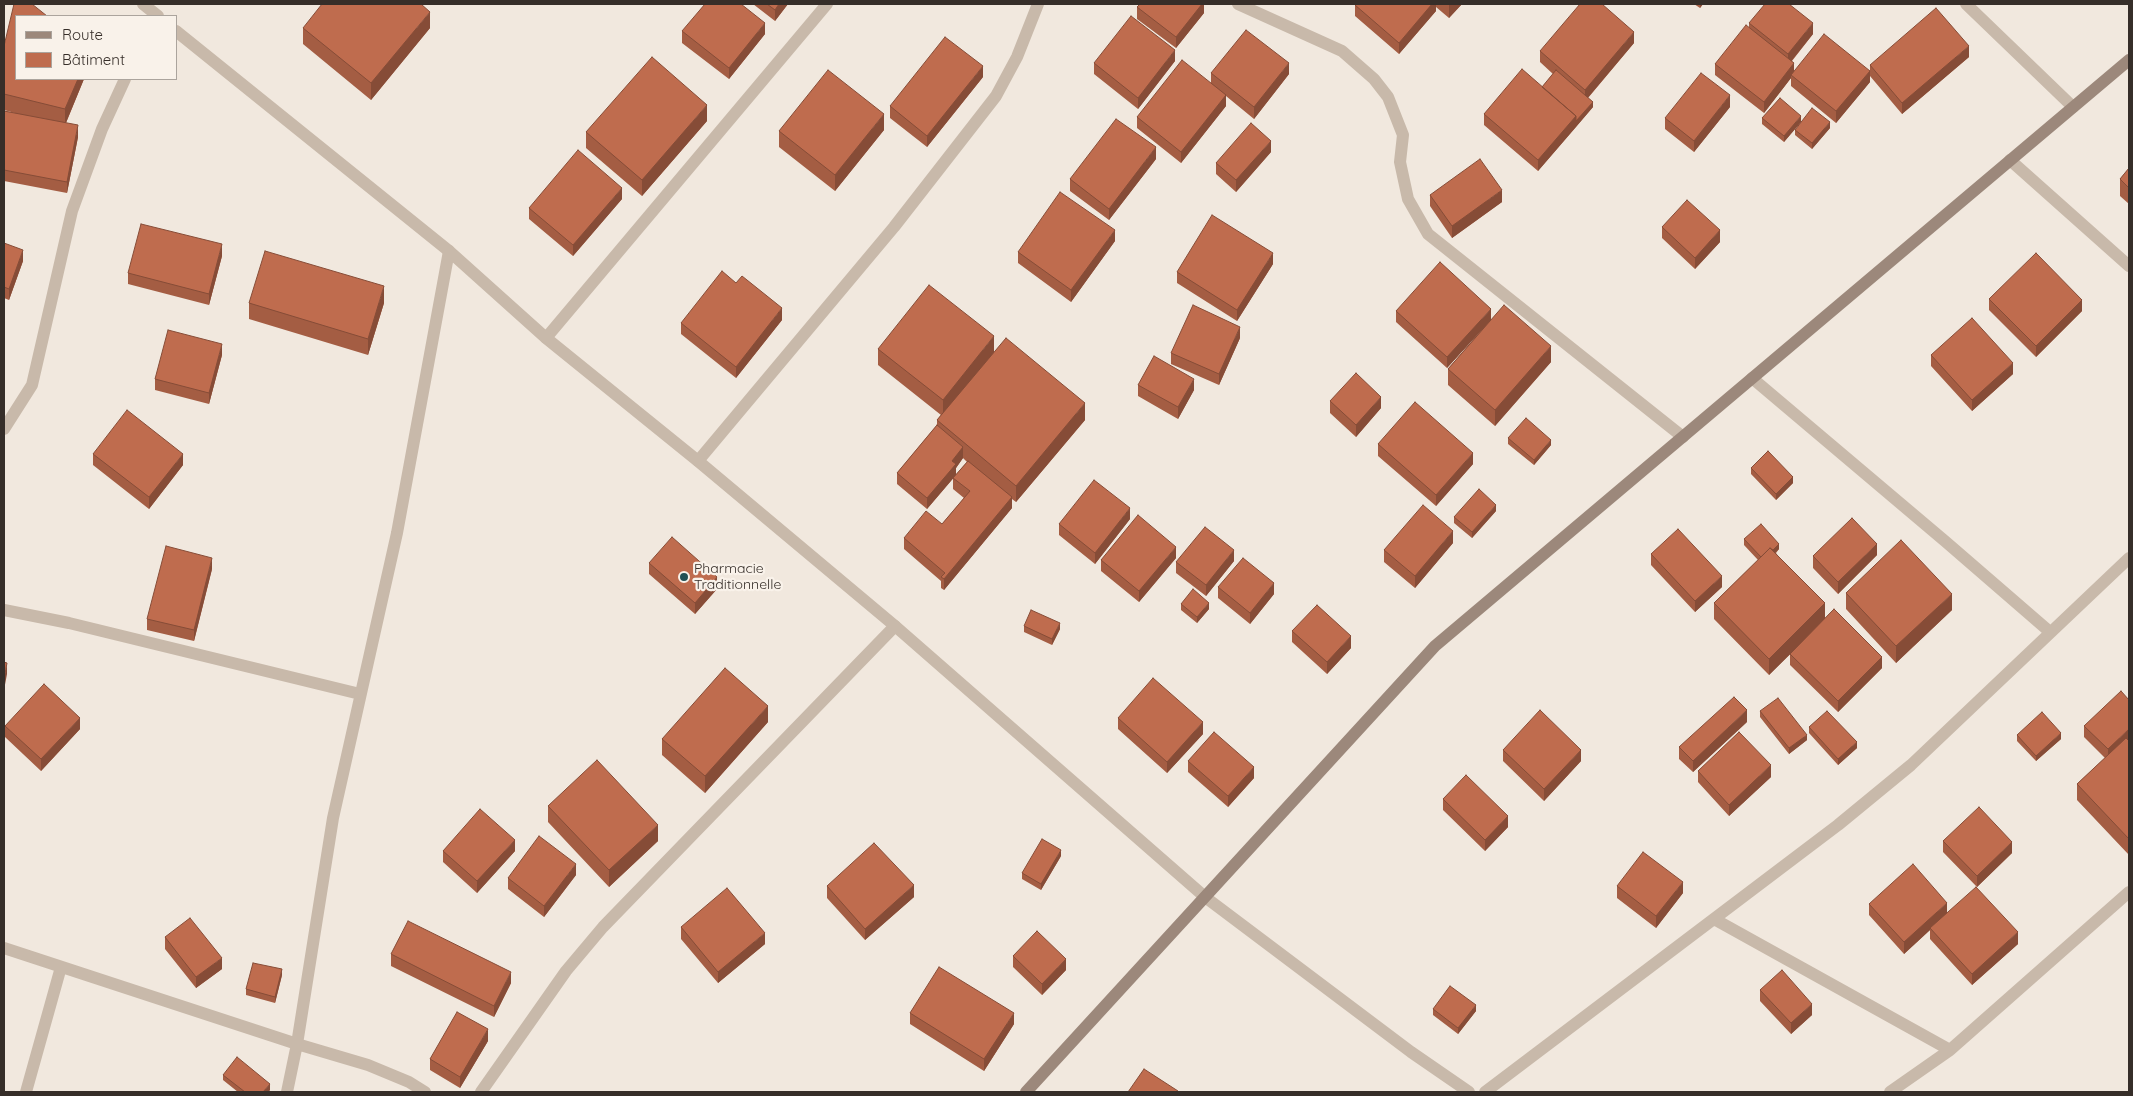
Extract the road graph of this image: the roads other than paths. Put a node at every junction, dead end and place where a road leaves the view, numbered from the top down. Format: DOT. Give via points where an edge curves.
graph roads {
  1 [pos="142,4"];
  2 [pos="827,4"];
  3 [pos="1038,4"];
  4 [pos="1238,4"];
  5 [pos="1966,4"];
  6 [pos="155,15"];
  7 [pos="178,33"];
  8 [pos="2129,60"];
  9 [pos="125,80"];
  10 [pos="2073,107"];
  11 [pos="2010,160"];
  12 [pos="449,251"];
  13 [pos="2129,266"];
  14 [pos="546,338"];
  15 [pos="1752,378"];
  16 [pos="4,429"];
  17 [pos="1683,436"];
  18 [pos="698,461"];
  19 [pos="2129,558"];
  20 [pos="4,610"];
  21 [pos="895,626"];
  22 [pos="2050,632"];
  23 [pos="360,694"];
  24 [pos="2129,892"];
  25 [pos="1205,897"];
  26 [pos="1714,919"];
  27 [pos="4,948"];
  28 [pos="61,966"];
  29 [pos="297,1044"];
  30 [pos="1950,1050"];
  31 [pos="26,1092"];
  32 [pos="286,1092"];
  33 [pos="425,1092"];
  34 [pos="481,1092"];
  35 [pos="1026,1092"];
  36 [pos="1469,1092"];
  37 [pos="1485,1092"];
  38 [pos="1890,1092"];
  1 -- 6 [label="street"];
  2 -- 14 [label="street"];
  3 -- 18 [label="street" via="1017,57 996,96 894,227"];
  4 -- 17 [label="street" via="1342,52 1358,63 1388,97 1403,136 1400,162 1408,199 1428,234"];
  5 -- 10 [label="street"];
  7 -- 12 [label="street"];
  8 -- 10 [label="main road"];
  9 -- 16 [label="street" via="102,129 72,211 32,386"];
  10 -- 11 [label="main road"];
  11 -- 13 [label="street"];
  11 -- 15 [label="main road"];
  12 -- 14 [label="street"];
  12 -- 23 [label="street" via="397,533"];
  14 -- 18 [label="street"];
  15 -- 17 [label="main road"];
  15 -- 22 [label="street"];
  17 -- 25 [label="main road" via="1435,646"];
  18 -- 21 [label="street"];
  19 -- 22 [label="street"];
  20 -- 23 [label="street"];
  21 -- 25 [label="street"];
  21 -- 34 [label="street" via="604,927 566,971"];
  22 -- 26 [label="street" via="1911,765"];
  23 -- 29 [label="street" via="333,818"];
  24 -- 30 [label="street"];
  25 -- 35 [label="main road"];
  25 -- 36 [label="street"];
  26 -- 30 [label="street"];
  26 -- 37 [label="street"];
  27 -- 28 [label="street"];
  28 -- 29 [label="street"];
  28 -- 31 [label="street"];
  29 -- 32 [label="street"];
  29 -- 33 [label="street" via="368,1065"];
  30 -- 38 [label="street"];
}
